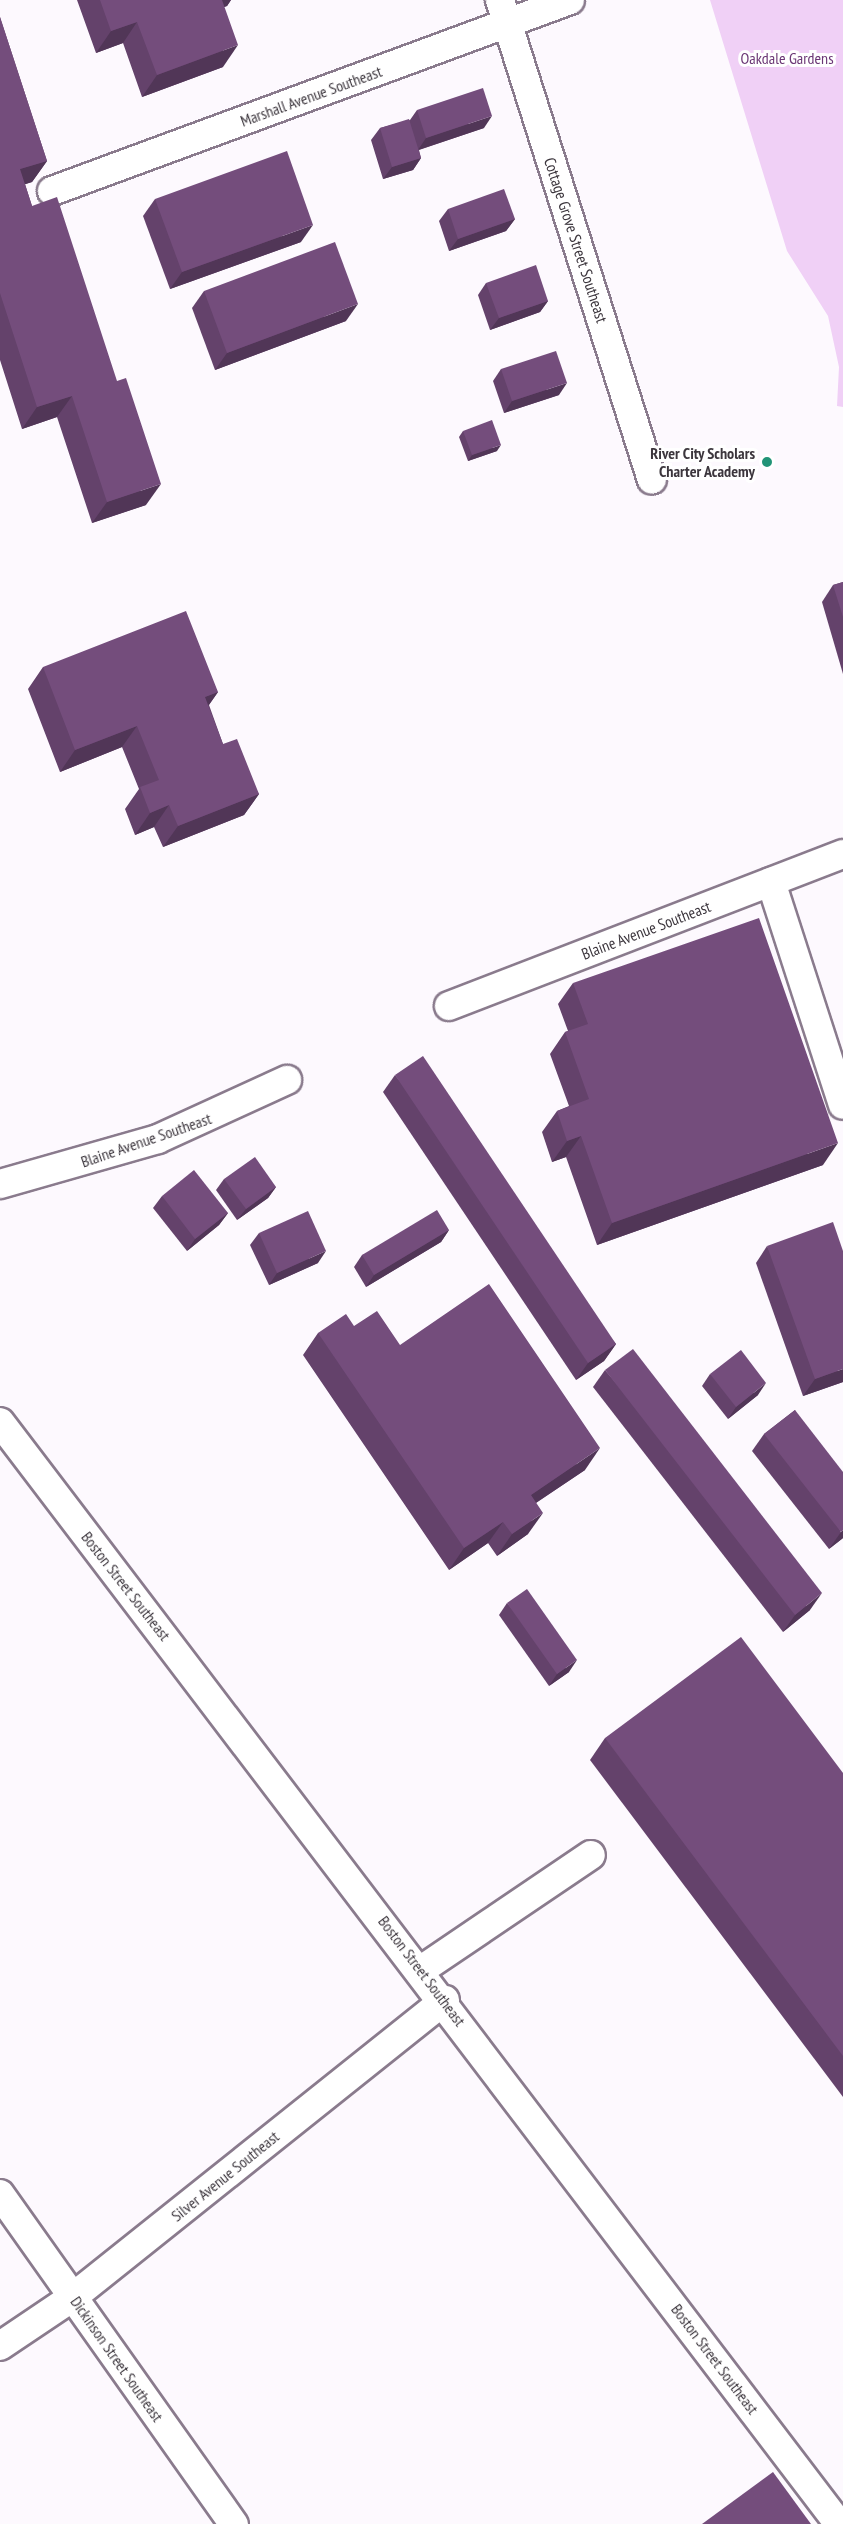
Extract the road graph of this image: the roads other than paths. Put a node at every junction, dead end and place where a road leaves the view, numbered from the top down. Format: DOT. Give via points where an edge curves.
graph roads {
  1 [pos="570,0"];
  2 [pos="504,12"];
  3 [pos="52,191"];
  4 [pos="652,480"];
  5 [pos="843,854"];
  6 [pos="771,882"];
  7 [pos="449,1006"];
  8 [pos="287,1080"];
  9 [pos="843,1105"];
  10 [pos="0,1184"];
  11 [pos="0,1422"];
  12 [pos="591,1855"];
  13 [pos="422,1970"];
  14 [pos="444,2000"];
  15 [pos="0,2194"];
  16 [pos="73,2297"];
  17 [pos="0,2346"];
  18 [pos="234,2524"];
  19 [pos="839,2524"];
  1 -- 2 [label="street, Marshall Avenue Southeast"];
  2 -- 3 [label="street, Marshall Avenue Southeast"];
  2 -- 4 [label="street, Cottage Grove Street Southeast"];
  5 -- 6 [label="street, Blaine Avenue Southeast"];
  6 -- 7 [label="street, Blaine Avenue Southeast"];
  6 -- 9 [label="street"];
  8 -- 10 [label="street, Blaine Avenue Southeast" via="158,1139"];
  11 -- 13 [label="street, Boston Street Southeast"];
  12 -- 13 [label="street"];
  13 -- 14 [label="street, Boston Street Southeast"];
  14 -- 16 [label="street, Silver Avenue Southeast"];
  14 -- 19 [label="street, Boston Street Southeast"];
  15 -- 16 [label="street, Dickinson Street Southeast"];
  16 -- 17 [label="street, Silver Avenue Southeast"];
  16 -- 18 [label="street, Dickinson Street Southeast"];
}
